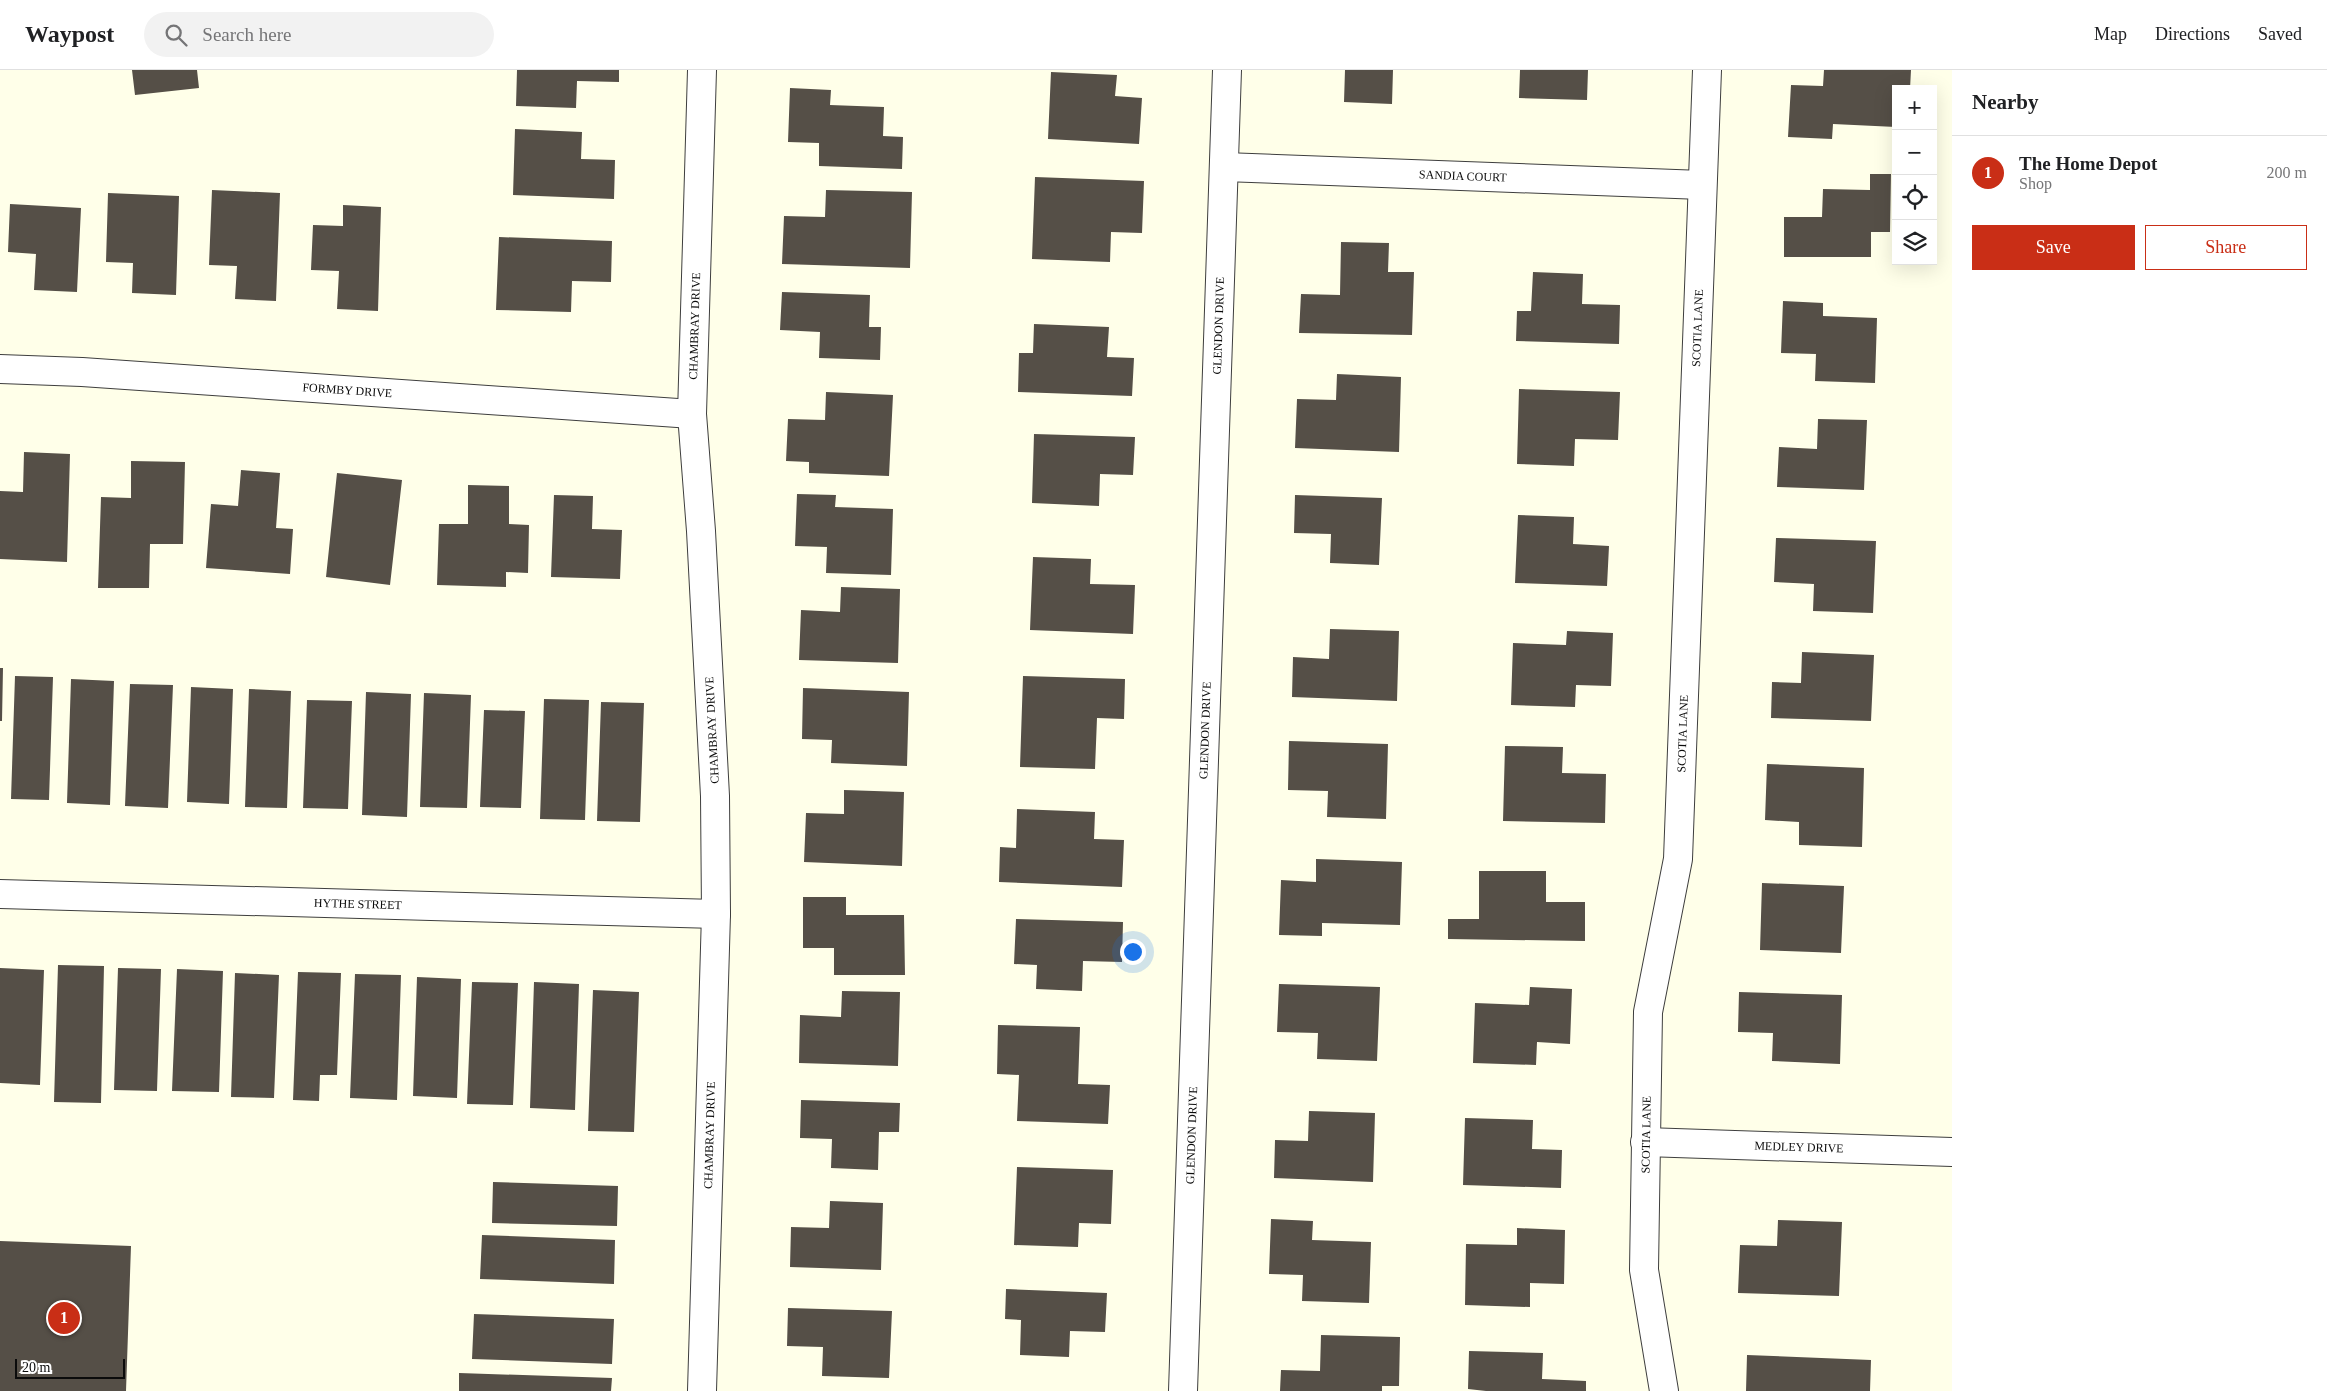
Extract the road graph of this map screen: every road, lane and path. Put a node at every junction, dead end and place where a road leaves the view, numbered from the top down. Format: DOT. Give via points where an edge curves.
graph roads {
  1 [pos="702,70"];
  2 [pos="1227,70"];
  3 [pos="1707,70"];
  4 [pos="1224,167"];
  5 [pos="1702,184"];
  6 [pos="0,369"];
  7 [pos="692,414"];
  8 [pos="0,894"];
  9 [pos="716,914"];
  10 [pos="1645,1142"];
  11 [pos="1952,1152"];
  12 [pos="702,1391"];
  13 [pos="1183,1391"];
  14 [pos="1664,1391"];
  1 -- 7 [label="street, CHAMBRAY DRIVE"];
  2 -- 4 [label="street, GLENDON DRIVE"];
  3 -- 5 [label="street, SCOTIA LANE"];
  4 -- 5 [label="street, SANDIA COURT"];
  4 -- 13 [label="street, GLENDON DRIVE"];
  5 -- 10 [label="street, SCOTIA LANE" via="1678,859 1648,1012"];
  6 -- 7 [label="street, FORMBY DRIVE"];
  7 -- 9 [label="street, CHAMBRAY DRIVE" via="715,796"];
  8 -- 9 [label="street, HYTHE STREET"];
  9 -- 12 [label="street, CHAMBRAY DRIVE"];
  10 -- 11 [label="street, MEDLEY DRIVE"];
  10 -- 14 [label="street, SCOTIA LANE" via="1644,1270"];
}
